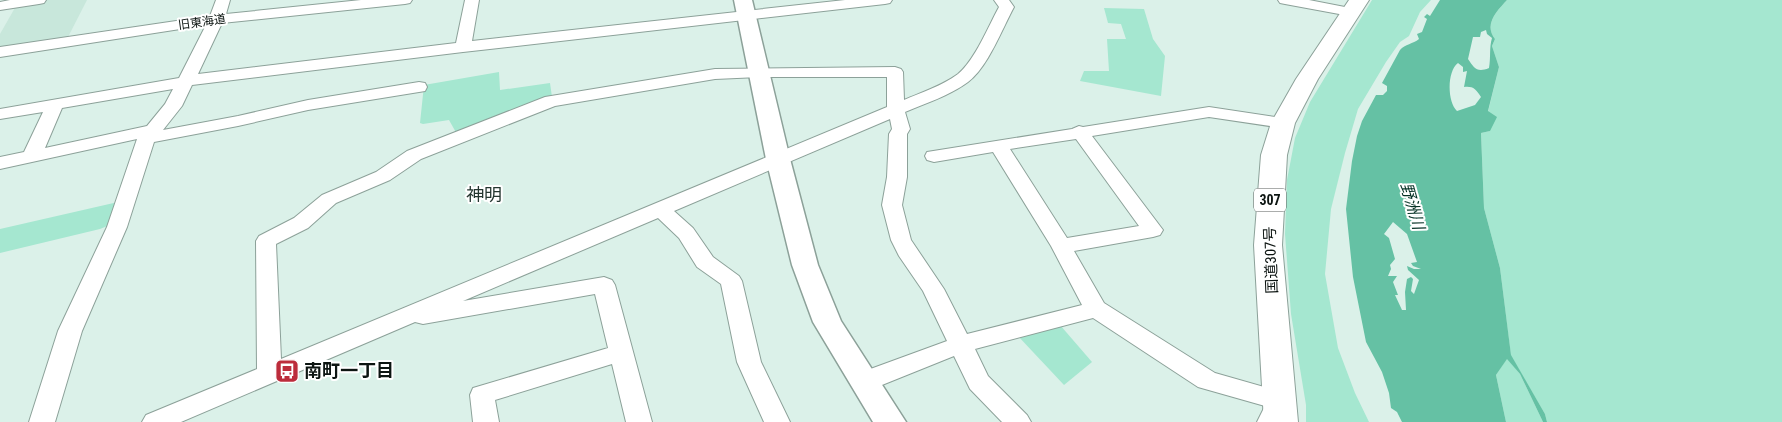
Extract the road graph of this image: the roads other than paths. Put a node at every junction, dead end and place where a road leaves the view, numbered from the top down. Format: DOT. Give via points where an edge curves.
graph roads {
  1 [pos="40,0"];
  2 [pos="223,0"];
  3 [pos="405,0"];
  4 [pos="472,0"];
  5 [pos="885,0"];
  6 [pos="1001,0"];
  7 [pos="1285,0"];
  8 [pos="0,6"];
  9 [pos="1354,6"];
  10 [pos="745,8"];
  11 [pos="217,19"];
  12 [pos="463,47"];
  13 [pos="0,52"];
  14 [pos="759,72"];
  15 [pos="184,82"];
  16 [pos="419,87"];
  17 [pos="54,106"];
  18 [pos="896,110"];
  19 [pos="0,114"];
  20 [pos="1283,122"];
  21 [pos="1079,131"];
  22 [pos="149,134"];
  23 [pos="998,145"];
  24 [pos="32,156"];
  25 [pos="934,156"];
  26 [pos="778,159"];
  27 [pos="0,163"];
  28 [pos="662,208"];
  29 [pos="1061,246"];
  30 [pos="1096,309"];
  31 [pos="389,322"];
  32 [pos="962,344"];
  33 [pos="620,353"];
  34 [pos="269,373"];
  35 [pos="863,382"];
  36 [pos="1277,415"];
  37 [pos="42,422"];
  38 [pos="155,422"];
  39 [pos="486,422"];
  40 [pos="639,422"];
  41 [pos="777,422"];
  42 [pos="890,422"];
  43 [pos="1018,422"];
  1 -- 8 [label="street"];
  2 -- 11 [label="street"];
  3 -- 11 [label="street, 旧東海道"];
  4 -- 12 [label="street"];
  5 -- 10 [label="street"];
  6 -- 18 [label="street" via="1007,7 973,68 945,89"];
  7 -- 9 [label="street"];
  9 -- 20 [label="highway, 国道307号 / 307"];
  10 -- 12 [label="street"];
  10 -- 14 [label="street"];
  11 -- 13 [label="street, 旧東海道"];
  11 -- 15 [label="street"];
  12 -- 15 [label="street"];
  14 -- 18 [label="street" via="895,72"];
  14 -- 26 [label="street"];
  14 -- 34 [label="street" via="703,75 551,100 414,155 383,176 329,199 301,223 266,241"];
  15 -- 17 [label="street"];
  15 -- 22 [label="street" via="173,106"];
  16 -- 22 [label="street"];
  17 -- 19 [label="street"];
  17 -- 24 [label="street"];
  18 -- 26 [label="street"];
  18 -- 32 [label="street" via="902,129 898,134 897,178 892,205 901,240"];
  20 -- 21 [label="street" via="1209,112"];
  20 -- 36 [label="highway, 国道307号 / 307" via="1274,155 1268,245"];
  21 -- 23 [label="street"];
  21 -- 29 [label="street" via="1153,230"];
  22 -- 24 [label="street"];
  22 -- 37 [label="street" via="116,227 70,331"];
  23 -- 25 [label="street"];
  23 -- 29 [label="street"];
  24 -- 27 [label="street"];
  26 -- 28 [label="street"];
  26 -- 35 [label="street" via="805,265 827,322"];
  28 -- 31 [label="street"];
  28 -- 41 [label="street" via="686,233 705,262 731,281 749,362"];
  29 -- 30 [label="street"];
  30 -- 32 [label="street"];
  30 -- 36 [label="street" via="1207,380"];
  31 -- 33 [label="street" via="604,285"];
  31 -- 34 [label="street"];
  32 -- 35 [label="street"];
  32 -- 43 [label="street" via="979,382"];
  33 -- 39 [label="street" via="482,394"];
  33 -- 40 [label="street"];
  34 -- 38 [label="street"];
  35 -- 42 [label="street"];
}
